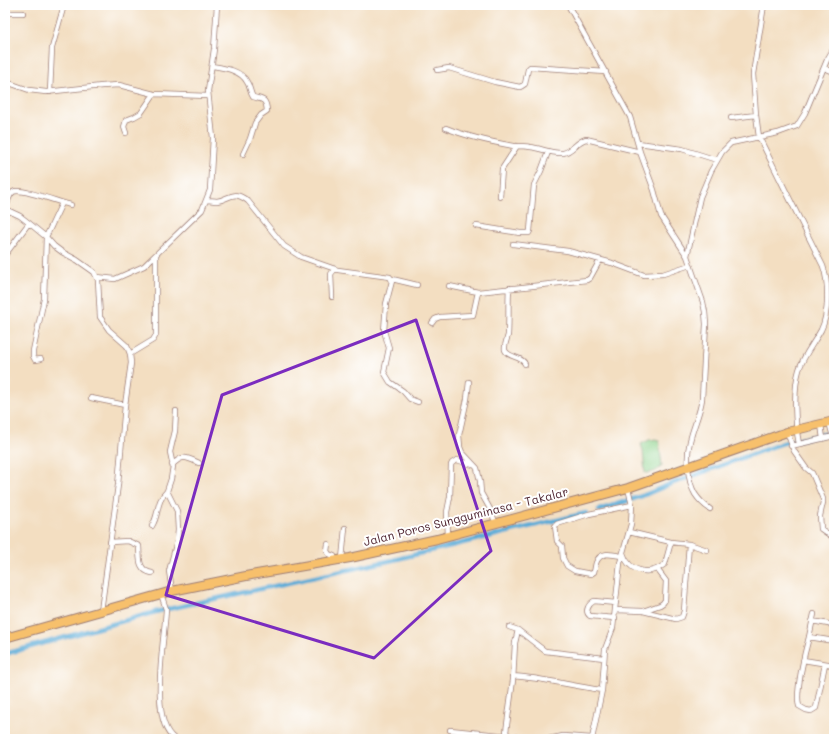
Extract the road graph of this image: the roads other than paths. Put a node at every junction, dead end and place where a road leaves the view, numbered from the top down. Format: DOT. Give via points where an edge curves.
graph roads {
  1 [pos="64,5"];
  2 [pos="217,5"];
  3 [pos="568,5"];
  4 [pos="764,5"];
  5 [pos="5,12"];
  6 [pos="23,13"];
  7 [pos="834,48"];
  8 [pos="212,66"];
  9 [pos="824,68"];
  10 [pos="437,70"];
  11 [pos="606,72"];
  12 [pos="834,72"];
  13 [pos="5,83"];
  14 [pos="50,92"];
  15 [pos="154,94"];
  16 [pos="208,96"];
  17 [pos="756,115"];
  18 [pos="731,118"];
  19 [pos="446,128"];
  20 [pos="126,133"];
  21 [pos="758,137"];
  22 [pos="638,143"];
  23 [pos="517,146"];
  24 [pos="548,152"];
  25 [pos="640,152"];
  26 [pos="244,154"];
  27 [pos="717,160"];
  28 [pos="500,197"];
  29 [pos="207,200"];
  30 [pos="62,203"];
  31 [pos="72,205"];
  32 [pos="5,209"];
  33 [pos="29,223"];
  34 [pos="476,226"];
  35 [pos="46,237"];
  36 [pos="513,244"];
  37 [pos="5,255"];
  38 [pos="156,255"];
  39 [pos="687,256"];
  40 [pos="600,260"];
  41 [pos="690,265"];
  42 [pos="335,269"];
  43 [pos="97,277"];
  44 [pos="392,279"];
  45 [pos="417,285"];
  46 [pos="449,286"];
  47 [pos="509,288"];
  48 [pos="478,292"];
  49 [pos="332,297"];
  50 [pos="432,323"];
  51 [pos="130,354"];
  52 [pos="41,359"];
  53 [pos="525,364"];
  54 [pos="469,382"];
  55 [pos="91,398"];
  56 [pos="418,402"];
  57 [pos="125,405"];
  58 [pos="176,411"];
  59 [pos="831,423"];
  60 [pos="821,427"];
  61 [pos="797,432"];
  62 [pos="788,434"];
  63 [pos="833,436"];
  64 [pos="823,438"];
  65 [pos="799,443"];
  66 [pos="791,445"];
  67 [pos="199,463"];
  68 [pos="172,465"];
  69 [pos="475,465"];
  70 [pos="689,468"];
  71 [pos="629,490"];
  72 [pos="167,491"];
  73 [pos="632,503"];
  74 [pos="710,509"];
  75 [pos="496,524"];
  76 [pos="152,526"];
  77 [pos="345,528"];
  78 [pos="629,532"];
  79 [pos="448,536"];
  80 [pos="834,538"];
  81 [pos="110,542"];
  82 [pos="671,542"];
  83 [pos="328,544"];
  84 [pos="689,544"];
  85 [pos="707,550"];
  86 [pos="622,554"];
  87 [pos="339,560"];
  88 [pos="657,569"];
  89 [pos="152,573"];
  90 [pos="834,577"];
  91 [pos="834,582"];
  92 [pos="172,591"];
  93 [pos="162,597"];
  94 [pos="616,603"];
  95 [pos="101,610"];
  96 [pos="616,610"];
  97 [pos="643,611"];
  98 [pos="814,614"];
  99 [pos="614,618"];
  100 [pos="812,621"];
  101 [pos="834,625"];
  102 [pos="509,626"];
  103 [pos="518,630"];
  104 [pos="809,637"];
  105 [pos="5,638"];
  106 [pos="834,641"];
  107 [pos="604,658"];
  108 [pos="803,660"];
  109 [pos="825,664"];
  110 [pos="834,665"];
  111 [pos="513,676"];
  112 [pos="602,690"];
  113 [pos="450,730"];
  114 [pos="508,738"];
  115 [pos="592,738"];
  116 [pos="175,739"];
  117 [pos="536,739"];
  118 [pos="548,739"];
  1 -- 14 [label="street" via="52,48"];
  2 -- 8 [label="street"];
  3 -- 11 [label="street"];
  4 -- 17 [label="street" via="753,74"];
  5 -- 6 [label="street"];
  7 -- 9 [label="street"];
  8 -- 16 [label="street"];
  8 -- 26 [label="street" via="240,75 248,82 252,97 265,102 267,110 255,123"];
  9 -- 12 [label="street"];
  9 -- 21 [label="street" via="797,126"];
  10 -- 11 [label="street" via="449,68 520,87 525,84 530,67"];
  11 -- 22 [label="street" via="630,117"];
  13 -- 14 [label="street"];
  14 -- 15 [label="street" via="119,85"];
  15 -- 16 [label="street"];
  15 -- 20 [label="street" via="142,112 126,120"];
  16 -- 29 [label="street" via="213,138 210,190"];
  17 -- 18 [label="street"];
  17 -- 21 [label="street"];
  19 -- 23 [label="street" via="472,137"];
  21 -- 27 [label="street" via="731,143"];
  21 -- 61 [label="street" via="823,266 826,277 825,321 798,373"];
  22 -- 25 [label="street"];
  22 -- 27 [label="street" via="678,148"];
  23 -- 24 [label="street"];
  23 -- 28 [label="street" via="502,169"];
  24 -- 25 [label="street" via="569,151 578,142 586,140"];
  24 -- 34 [label="street" via="534,185 530,231 520,233"];
  25 -- 39 [label="street" via="662,216"];
  27 -- 39 [label="street" via="700,198"];
  29 -- 38 [label="street" via="202,210"];
  29 -- 42 [label="street" via="218,201 234,195 243,198 288,249 301,257"];
  30 -- 31 [label="street"];
  30 -- 32 [label="street" via="16,190"];
  30 -- 35 [label="street"];
  32 -- 33 [label="street"];
  33 -- 35 [label="street"];
  33 -- 37 [label="street"];
  35 -- 43 [label="street" via="54,246 90,268"];
  35 -- 52 [label="street" via="44,299 33,351 35,360"];
  36 -- 40 [label="street" via="568,250"];
  38 -- 43 [label="street" via="144,266 115,279"];
  38 -- 51 [label="street" via="156,335 153,340"];
  39 -- 41 [label="street"];
  40 -- 41 [label="street" via="644,275 663,274"];
  40 -- 47 [label="street" via="587,280"];
  41 -- 70 [label="street" via="703,302 706,324 701,405 689,444"];
  42 -- 44 [label="street"];
  42 -- 49 [label="street" via="331,274"];
  43 -- 51 [label="street" via="100,317 109,330 127,346"];
  44 -- 45 [label="street"];
  44 -- 56 [label="street" via="386,304 384,331 389,348 384,372 390,382 410,399"];
  46 -- 48 [label="street"];
  47 -- 48 [label="street"];
  47 -- 53 [label="street" via="508,337 505,349"];
  48 -- 50 [label="street" via="472,315 440,317"];
  51 -- 57 [label="street"];
  54 -- 69 [label="street" via="459,442 462,452"];
  55 -- 57 [label="street"];
  57 -- 81 [label="street"];
  58 -- 68 [label="street" via="170,452"];
  59 -- 60 [label="highway, Jalan Poros Sungguminasa - Takalar"];
  59 -- 63 [label="street"];
  60 -- 61 [label="highway, Jalan Poros Sungguminasa - Takalar"];
  60 -- 64 [label="street"];
  61 -- 62 [label="highway, Jalan Poros Sungguminasa - Takalar"];
  61 -- 65 [label="street"];
  62 -- 66 [label="street"];
  62 -- 70 [label="highway, Jalan Poros Sungguminasa - Takalar"];
  63 -- 64 [label="street"];
  64 -- 65 [label="street"];
  65 -- 66 [label="street"];
  66 -- 80 [label="street" via="812,473 823,499 821,529"];
  67 -- 68 [label="street" via="181,457"];
  68 -- 72 [label="street"];
  69 -- 75 [label="street" via="481,493"];
  69 -- 79 [label="street" via="457,460 452,463 447,512"];
  70 -- 71 [label="highway, Jalan Poros Sungguminasa - Takalar"];
  70 -- 74 [label="street" via="694,492"];
  71 -- 73 [label="street"];
  71 -- 75 [label="highway, Jalan Poros Sungguminasa - Takalar"];
  72 -- 76 [label="street" via="160,500"];
  72 -- 92 [label="street" via="177,511 178,530 168,571"];
  73 -- 78 [label="street"];
  73 -- 86 [label="street" via="555,526 564,561 575,571 591,574 600,556"];
  75 -- 79 [label="highway, Jalan Poros Sungguminasa - Takalar"];
  77 -- 87 [label="street"];
  78 -- 82 [label="street"];
  78 -- 86 [label="street"];
  79 -- 87 [label="highway, Jalan Poros Sungguminasa - Takalar"];
  81 -- 89 [label="street" via="128,541 138,546 140,563 144,569"];
  81 -- 95 [label="street"];
  82 -- 84 [label="street"];
  82 -- 88 [label="street" via="667,562"];
  83 -- 87 [label="street" via="329,554"];
  84 -- 85 [label="street"];
  84 -- 97 [label="street" via="682,617 676,619"];
  86 -- 88 [label="street" via="634,569"];
  86 -- 94 [label="street"];
  87 -- 92 [label="highway, Jalan Poros Sungguminasa - Takalar"];
  88 -- 97 [label="street" via="666,581 665,600 660,605"];
  90 -- 91 [label="street"];
  92 -- 93 [label="highway, Jalan Poros Sungguminasa - Takalar"];
  93 -- 95 [label="highway, Jalan Poros Sungguminasa - Takalar"];
  93 -- 116 [label="street" via="166,609 159,700 165,725"];
  94 -- 96 [label="street"];
  94 -- 99 [label="street" via="594,601 588,606 587,611 590,616"];
  95 -- 105 [label="highway, Jalan Poros Sungguminasa - Takalar"];
  96 -- 97 [label="street"];
  96 -- 99 [label="street"];
  98 -- 100 [label="street"];
  99 -- 107 [label="street"];
  100 -- 101 [label="street"];
  100 -- 104 [label="street"];
  102 -- 103 [label="street"];
  103 -- 107 [label="street" via="545,651"];
  103 -- 111 [label="street"];
  104 -- 106 [label="street"];
  104 -- 108 [label="street"];
  107 -- 112 [label="street"];
  108 -- 109 [label="street"];
  108 -- 109 [label="street" via="798,702 799,706 809,711 815,710"];
  109 -- 110 [label="street"];
  111 -- 112 [label="street"];
  111 -- 114 [label="street" via="506,727"];
  112 -- 115 [label="street"];
  113 -- 114 [label="street"];
  114 -- 117 [label="street"];
  115 -- 118 [label="street" via="562,736"];
}
